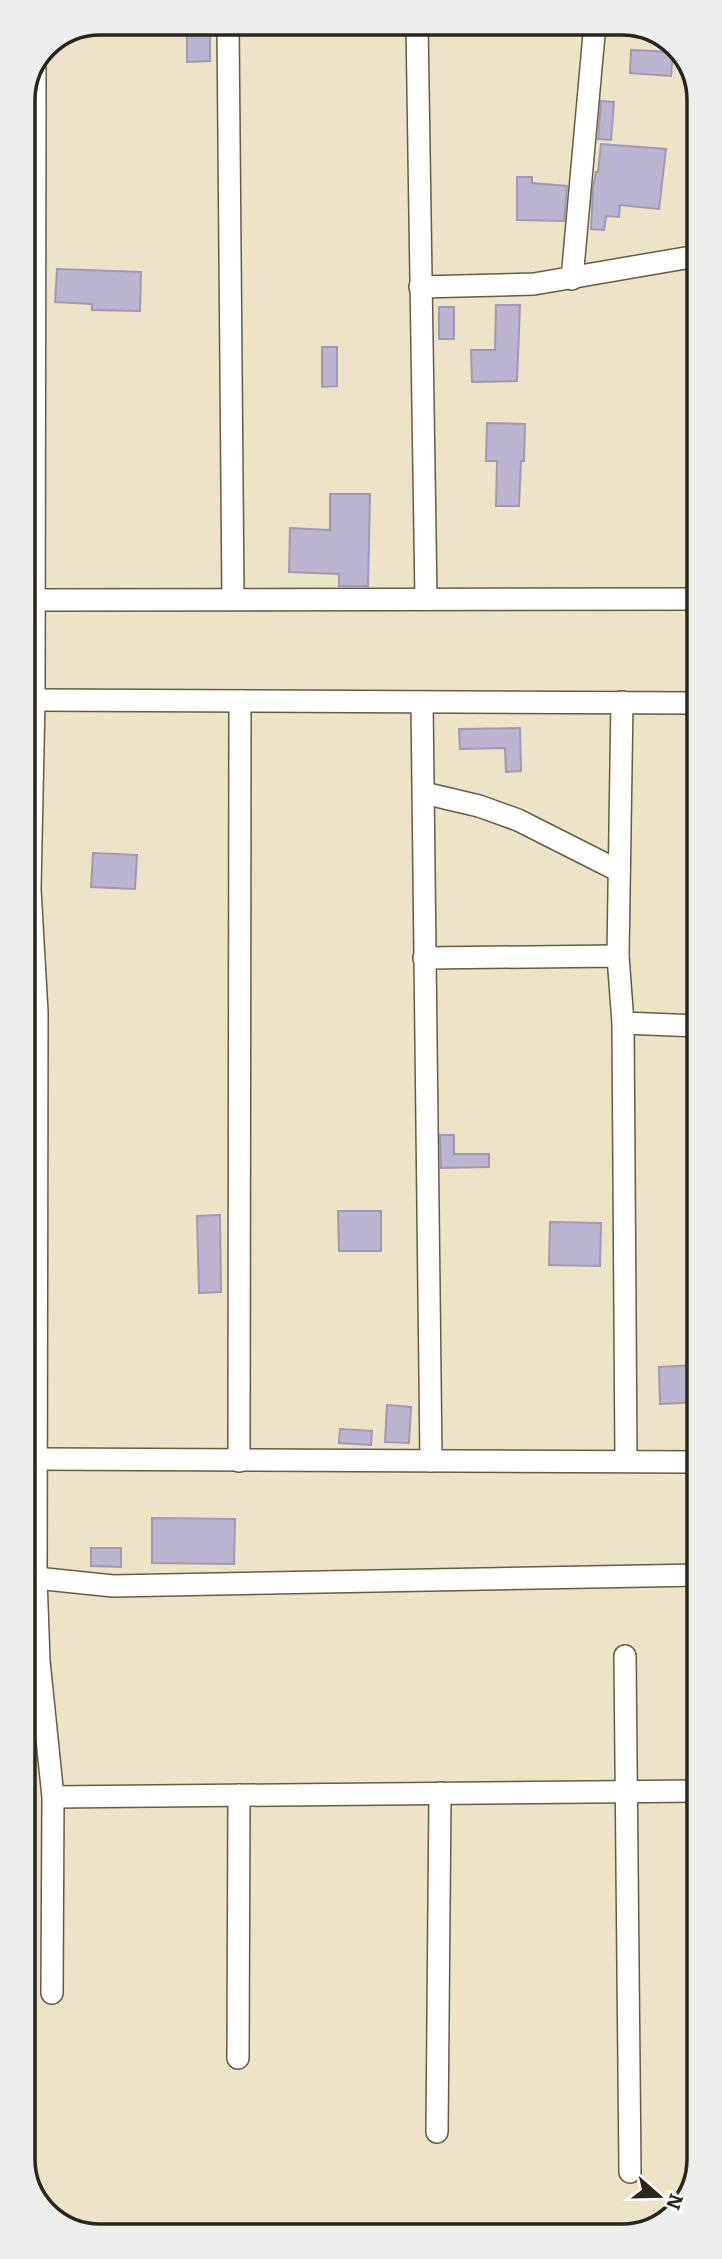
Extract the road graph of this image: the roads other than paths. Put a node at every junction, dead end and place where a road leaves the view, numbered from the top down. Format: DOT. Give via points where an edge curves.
graph roads {
  1 [pos="228,35"];
  2 [pos="417,35"];
  3 [pos="594,35"];
  4 [pos="687,258"];
  5 [pos="572,279"];
  6 [pos="420,288"];
  7 [pos="233,599"];
  8 [pos="426,599"];
  9 [pos="687,599"];
  10 [pos="35,600"];
  11 [pos="35,700"];
  12 [pos="240,701"];
  13 [pos="422,702"];
  14 [pos="622,702"];
  15 [pos="687,703"];
  16 [pos="424,793"];
  17 [pos="619,871"];
  18 [pos="618,956"];
  19 [pos="424,958"];
  20 [pos="623,1023"];
  21 [pos="687,1026"];
  22 [pos="35,1369"];
  23 [pos="36,1459"];
  24 [pos="239,1461"];
  25 [pos="430,1461"];
  26 [pos="626,1461"];
  27 [pos="687,1462"];
  28 [pos="35,1479"];
  29 [pos="687,1575"];
  30 [pos="35,1578"];
  31 [pos="35,1624"];
  32 [pos="625,1656"];
  33 [pos="687,1791"];
  34 [pos="626,1792"];
  35 [pos="440,1793"];
  36 [pos="239,1795"];
  37 [pos="53,1797"];
  38 [pos="52,1993"];
  39 [pos="238,2057"];
  40 [pos="437,2132"];
  41 [pos="630,2172"];
  1 -- 7 [label="street"];
  2 -- 6 [label="street"];
  3 -- 5 [label="street"];
  4 -- 5 [label="street"];
  5 -- 6 [label="street"];
  6 -- 8 [label="street"];
  7 -- 8 [label="street"];
  7 -- 10 [label="street"];
  8 -- 9 [label="street"];
  11 -- 12 [label="street"];
  12 -- 13 [label="street"];
  12 -- 24 [label="street"];
  13 -- 14 [label="street"];
  13 -- 16 [label="street"];
  14 -- 15 [label="street"];
  14 -- 17 [label="street"];
  16 -- 17 [label="street" via="518,820"];
  16 -- 19 [label="street"];
  17 -- 18 [label="street"];
  18 -- 19 [label="street"];
  18 -- 20 [label="street"];
  19 -- 25 [label="street"];
  20 -- 21 [label="street"];
  20 -- 26 [label="street"];
  22 -- 23 [label="street"];
  23 -- 24 [label="street"];
  23 -- 28 [label="street"];
  24 -- 25 [label="street"];
  25 -- 26 [label="street"];
  26 -- 27 [label="street"];
  29 -- 30 [label="street" via="113,1586"];
  31 -- 37 [label="street"];
  32 -- 34 [label="street"];
  33 -- 34 [label="street"];
  34 -- 35 [label="street"];
  34 -- 41 [label="street"];
  35 -- 36 [label="street"];
  35 -- 40 [label="street"];
  36 -- 37 [label="street"];
  36 -- 39 [label="street"];
  37 -- 38 [label="street"];
}
